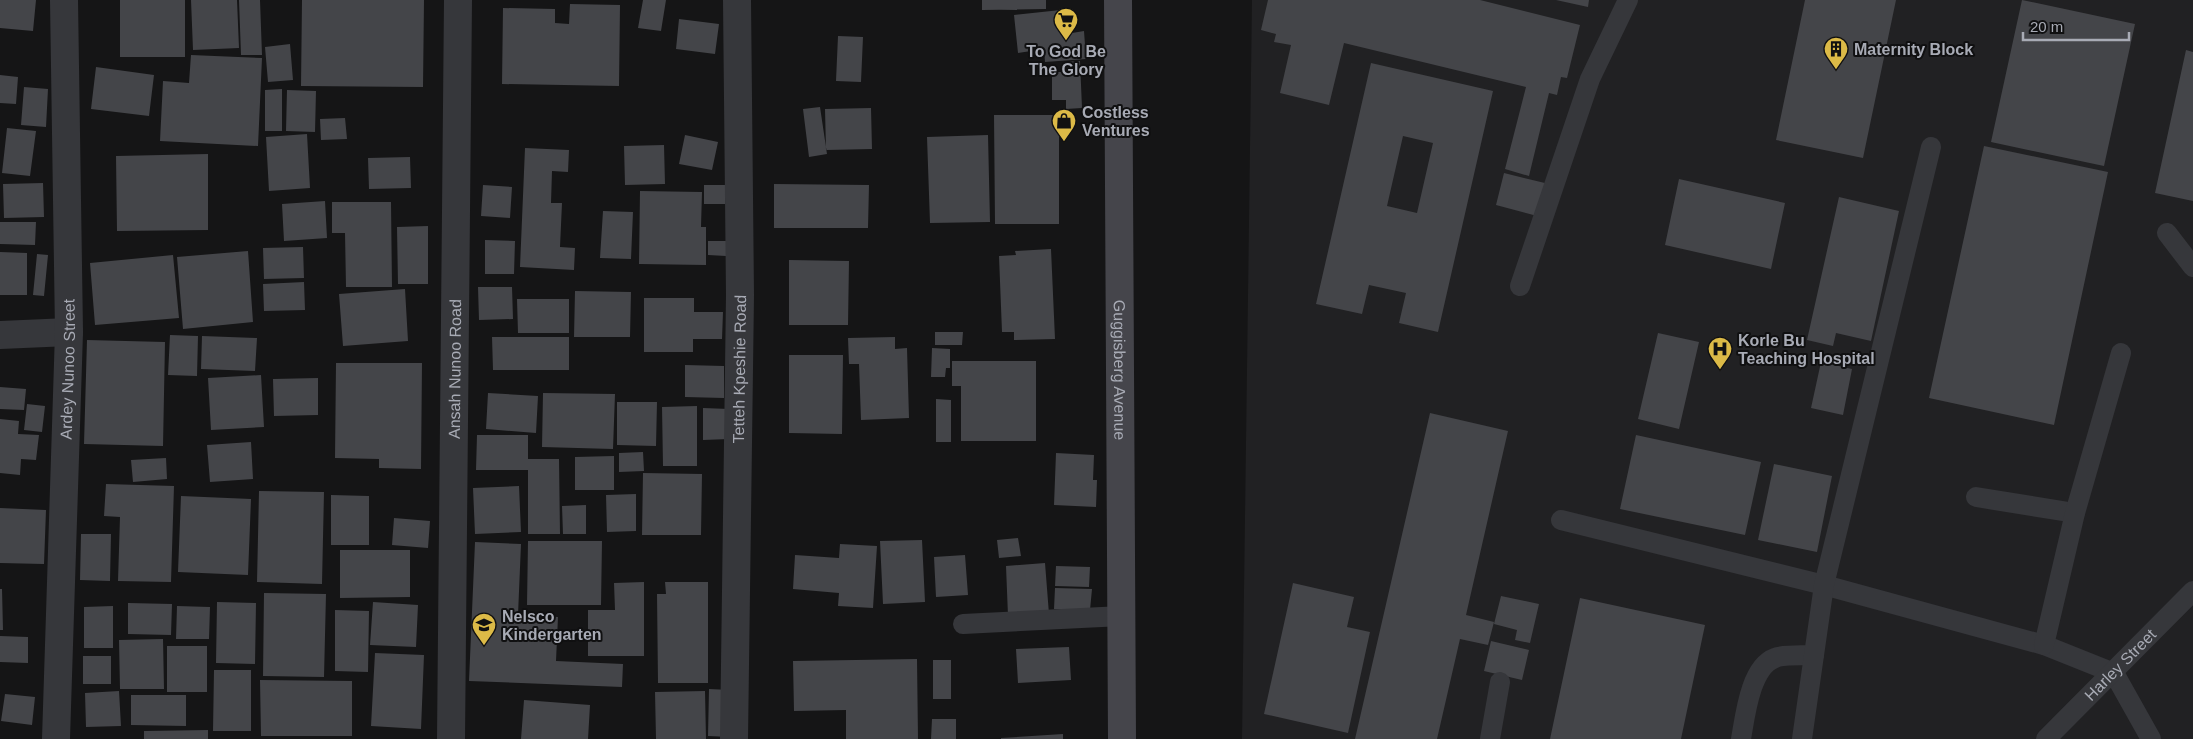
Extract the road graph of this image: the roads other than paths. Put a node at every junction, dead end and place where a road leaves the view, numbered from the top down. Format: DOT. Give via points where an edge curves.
graph roads {
  1 [pos="64,0"];
  2 [pos="458,0"];
  3 [pos="738,0"];
  4 [pos="1118,0"];
  5 [pos="1628,0"];
  6 [pos="1930,147"];
  7 [pos="2167,233"];
  8 [pos="2193,267"];
  9 [pos="1520,286"];
  10 [pos="69,332"];
  11 [pos="0,335"];
  12 [pos="2121,353"];
  13 [pos="1976,496"];
  14 [pos="2075,513"];
  15 [pos="1561,520"];
  16 [pos="1824,585"];
  17 [pos="2193,591"];
  18 [pos="1122,616"];
  19 [pos="963,624"];
  20 [pos="2044,645"];
  21 [pos="1814,655"];
  22 [pos="2114,673"];
  23 [pos="1500,682"];
  24 [pos="56,739"];
  25 [pos="451,739"];
  26 [pos="734,739"];
  27 [pos="1122,739"];
  28 [pos="1490,739"];
  29 [pos="1741,739"];
  30 [pos="1802,739"];
  31 [pos="2046,739"];
  32 [pos="2151,739"];
  1 -- 10 [label="street, Ardey Nunoo Street"];
  2 -- 25 [label="street, Ansah Nunoo Road"];
  3 -- 26 [label="street, Tetteh Kpeshie Road" via="740,295"];
  4 -- 18 [label="main road, Guggisberg Avenue"];
  5 -- 9 [label="lane" via="1590,79"];
  6 -- 16 [label="lane"];
  7 -- 8 [label="lane"];
  10 -- 11 [label="street"];
  10 -- 24 [label="street, Ardey Nunoo Street"];
  12 -- 14 [label="lane"];
  13 -- 14 [label="lane"];
  14 -- 20 [label="lane"];
  15 -- 16 [label="lane"];
  16 -- 20 [label="lane"];
  16 -- 21 [label="lane"];
  17 -- 22 [label="lane, Harley Street"];
  18 -- 19 [label="lane"];
  18 -- 27 [label="main road, Guggisberg Avenue"];
  20 -- 22 [label="lane"];
  21 -- 29 [label="lane" via="1774,658 1761,671 1751,690"];
  21 -- 30 [label="lane"];
  22 -- 31 [label="lane, Harley Street"];
  22 -- 32 [label="lane"];
  23 -- 28 [label="lane"];
}
